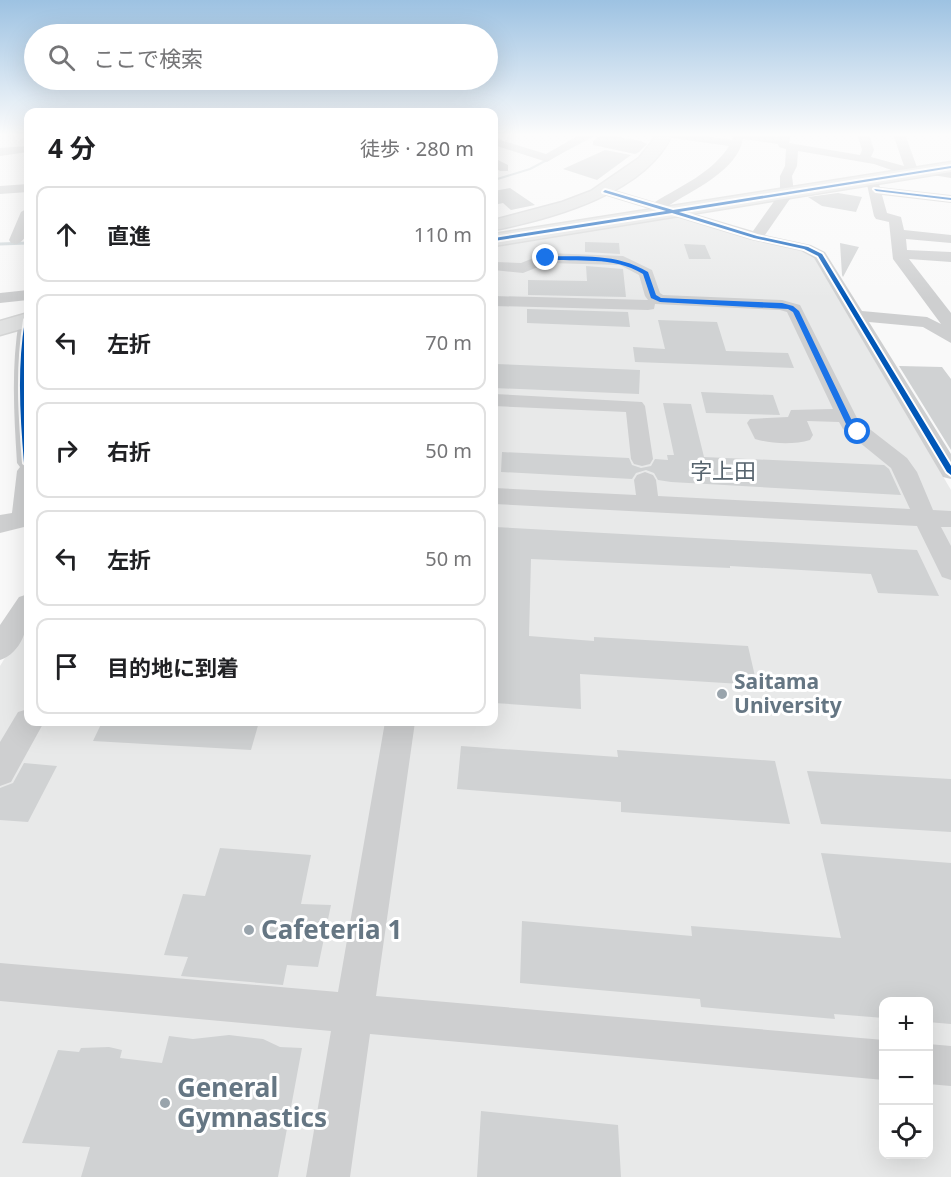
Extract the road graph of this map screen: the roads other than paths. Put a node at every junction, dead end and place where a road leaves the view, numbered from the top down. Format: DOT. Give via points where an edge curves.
graph roads {
  1 [pos="608,189"];
  2 [pos="692,189"];
  3 [pos="787,189"];
  4 [pos="831,189"];
  5 [pos="875,189"];
  6 [pos="896,189"];
  7 [pos="4,190"];
  8 [pos="605,191"];
  9 [pos="787,193"];
  10 [pos="951,199"];
  11 [pos="0,204"];
  12 [pos="666,209"];
  13 [pos="498,224"];
  14 [pos="898,234"];
  15 [pos="756,237"];
  16 [pos="498,239"];
  17 [pos="951,239"];
  18 [pos="0,240"];
  19 [pos="22,240"];
  20 [pos="900,254"];
  21 [pos="951,257"];
  22 [pos="498,268"];
  23 [pos="24,282"];
  24 [pos="0,285"];
  25 [pos="24,295"];
  26 [pos="0,298"];
  27 [pos="498,301"];
  28 [pos="648,305"];
  29 [pos="856,316"];
  30 [pos="24,321"];
  31 [pos="951,325"];
  32 [pos="0,328"];
  33 [pos="951,338"];
  34 [pos="24,340"];
  35 [pos="498,400"];
  36 [pos="24,410"];
  37 [pos="846,416"];
  38 [pos="797,423"];
  39 [pos="948,462"];
  40 [pos="498,496"];
  41 [pos="640,503"];
  42 [pos="24,509"];
  43 [pos="925,518"];
  44 [pos="951,519"];
  45 [pos="0,524"];
  46 [pos="951,570"];
  47 [pos="24,610"];
  48 [pos="0,648"];
  49 [pos="27,726"];
  50 [pos="399,726"];
  51 [pos="0,771"];
  52 [pos="0,982"];
  53 [pos="354,1013"];
  54 [pos="879,1060"];
  55 [pos="933,1064"];
  56 [pos="951,1066"];
  57 [pos="328,1177"];
  1 -- 8 [label="main road"];
  2 -- 12 [label="street"];
  3 -- 9 [label="street"];
  4 -- 9 [label="main road"];
  5 -- 14 [label="street" via="881,216 896,220"];
  6 -- 10 [label="street"];
  7 -- 11 [label="street"];
  8 -- 12 [label="street"];
  8 -- 13 [label="main road" via="568,206"];
  9 -- 12 [label="main road"];
  9 -- 15 [label="street"];
  12 -- 15 [label="street"];
  12 -- 16 [label="main road"];
  14 -- 17 [label="street"];
  14 -- 20 [label="street"];
  15 -- 29 [label="street" via="820,255"];
  18 -- 19 [label="street"];
  20 -- 21 [label="street"];
  20 -- 31 [label="street"];
  22 -- 37 [label="street" via="523,268 546,258 623,261 641,269 653,296 660,300 791,308"];
  23 -- 24 [label="street"];
  25 -- 26 [label="street"];
  27 -- 28 [label="street"];
  29 -- 33 [label="street" via="927,322"];
  29 -- 39 [label="street"];
  30 -- 32 [label="main road"];
  34 -- 36 [label="street"];
  35 -- 41 [label="street" via="635,405 644,469"];
  37 -- 38 [label="street" via="798,414"];
  37 -- 43 [label="street" via="858,432 906,472"];
  40 -- 41 [label="street"];
  41 -- 43 [label="street"];
  42 -- 45 [label="street" via="23,519"];
  43 -- 44 [label="street"];
  43 -- 46 [label="street"];
  47 -- 48 [label="street"];
  49 -- 51 [label="street"];
  50 -- 53 [label="street"];
  52 -- 53 [label="street"];
  53 -- 54 [label="street"];
  53 -- 57 [label="street"];
  55 -- 56 [label="street"];
}
